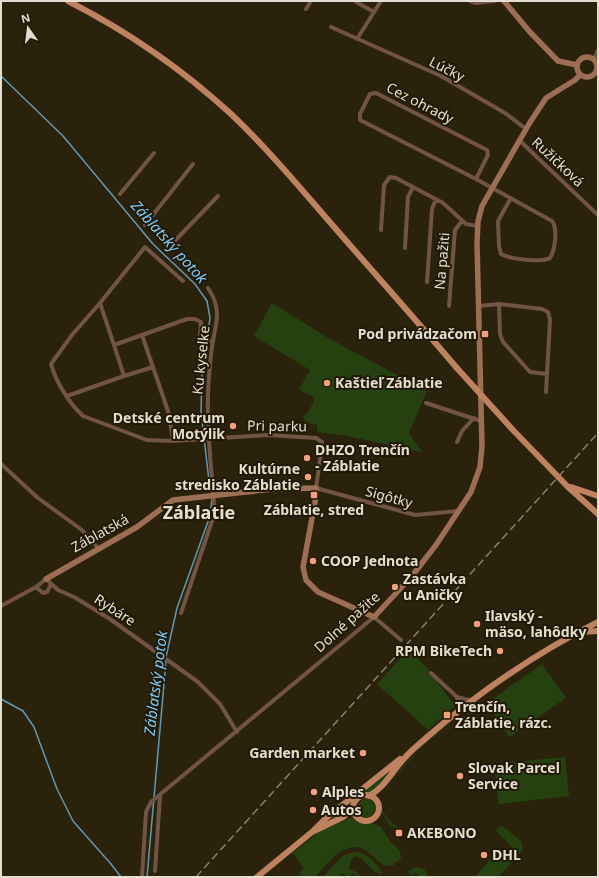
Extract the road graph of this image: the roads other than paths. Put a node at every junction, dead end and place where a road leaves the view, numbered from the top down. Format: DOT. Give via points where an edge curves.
graph roads {
  1 [pos="68,1"];
  2 [pos="311,1"];
  3 [pos="381,1"];
  4 [pos="470,1"];
  5 [pos="495,1"];
  6 [pos="504,1"];
  7 [pos="356,2"];
  8 [pos="306,9"];
  9 [pos="374,12"];
  10 [pos="331,27"];
  11 [pos="355,38"];
  12 [pos="598,50"];
  13 [pos="594,59"];
  14 [pos="577,65"];
  15 [pos="597,73"];
  16 [pos="580,75"];
  17 [pos="526,130"];
  18 [pos="520,141"];
  19 [pos="154,152"];
  20 [pos="193,164"];
  21 [pos="476,179"];
  22 [pos="413,187"];
  23 [pos="492,188"];
  24 [pos="120,194"];
  25 [pos="218,196"];
  26 [pos="510,198"];
  27 [pos="436,199"];
  28 [pos="598,215"];
  29 [pos="462,221"];
  30 [pos="145,225"];
  31 [pos="478,226"];
  32 [pos="381,230"];
  33 [pos="167,248"];
  34 [pos="405,248"];
  35 [pos="183,281"];
  36 [pos="427,282"];
  37 [pos="208,288"];
  38 [pos="100,303"];
  39 [pos="500,304"];
  40 [pos="449,306"];
  41 [pos="479,306"];
  42 [pos="142,335"];
  43 [pos="212,342"];
  44 [pos="114,345"];
  45 [pos="153,367"];
  46 [pos="547,374"];
  47 [pos="124,376"];
  48 [pos="546,392"];
  49 [pos="67,396"];
  50 [pos="426,403"];
  51 [pos="474,418"];
  52 [pos="481,420"];
  53 [pos="208,438"];
  54 [pos="172,441"];
  55 [pos="456,442"];
  56 [pos="1,464"];
  57 [pos="568,487"];
  58 [pos="316,488"];
  59 [pos="214,495"];
  60 [pos="598,496"];
  61 [pos="458,511"];
  62 [pos="598,514"];
  63 [pos="98,548"];
  64 [pos="46,579"];
  65 [pos="51,584"];
  66 [pos="36,587"];
  67 [pos="1,606"];
  68 [pos="181,613"];
  69 [pos="374,617"];
  70 [pos="598,622"];
  71 [pos="598,631"];
  72 [pos="577,632"];
  73 [pos="400,640"];
  74 [pos="431,673"];
  75 [pos="457,697"];
  76 [pos="472,701"];
  77 [pos="460,710"];
  78 [pos="237,732"];
  79 [pos="406,755"];
  80 [pos="381,788"];
  81 [pos="369,796"];
  82 [pos="158,797"];
  83 [pos="378,803"];
  84 [pos="353,808"];
  85 [pos="343,816"];
  86 [pos="357,817"];
  87 [pos="312,832"];
  88 [pos="155,871"];
  89 [pos="142,877"];
  90 [pos="257,877"];
  1 -- 57 [label="main road, bridge" via="104,20 162,57 231,114 298,186 512,429"];
  2 -- 8 [label="street"];
  3 -- 9 [label="street"];
  4 -- 5 [label="street"];
  6 -- 14 [label="street" via="558,61"];
  7 -- 9 [label="street"];
  9 -- 11 [label="street"];
  10 -- 11 [label="street, Lúčky"];
  11 -- 17 [label="street, Lúčky" via="441,76 505,113"];
  12 -- 13 [label="street"];
  13 -- 14 [label="street" via="585,57"];
  13 -- 15 [label="street"];
  14 -- 16 [label="street"];
  15 -- 16 [label="street" via="589,78"];
  16 -- 17 [label="street, Dolné pažite" via="546,98"];
  17 -- 18 [label="street, Dolné pažite"];
  18 -- 23 [label="street, Dolné pažite"];
  18 -- 28 [label="street, Ružičková"];
  19 -- 24 [label="street"];
  20 -- 30 [label="street"];
  21 -- 21 [label="street, Cez ohrady" via="488,150 376,93 370,94 360,114 360,120"];
  21 -- 23 [label="street, Cez ohrady"];
  22 -- 27 [label="street, Na pažiti"];
  22 -- 32 [label="street, Na pažiti" via="392,177 387,178 384,185"];
  22 -- 34 [label="street" via="408,197"];
  23 -- 26 [label="street, Cez ohrady"];
  23 -- 31 [label="street, Dolné pažite" via="482,206"];
  25 -- 33 [label="street"];
  26 -- 26 [label="street, Cez ohrady" via="498,221 501,254 541,260 550,258 553,254 554,223"];
  27 -- 29 [label="street, Na pažiti"];
  27 -- 36 [label="street, Na pažiti" via="432,209"];
  29 -- 31 [label="street, Na pažiti"];
  29 -- 40 [label="street, Na pažiti" via="455,230"];
  31 -- 41 [label="street, Dolné pažite"];
  35 -- 38 [label="street" via="145,246"];
  37 -- 43 [label="street, Ku kyselke" via="217,305 218,313"];
  38 -- 44 [label="street"];
  38 -- 49 [label="street" via="51,364"];
  39 -- 41 [label="street"];
  39 -- 46 [label="street" via="500,334 503,342 530,372"];
  39 -- 46 [label="street" via="542,308 549,314"];
  41 -- 52 [label="street, Dolné pažite"];
  42 -- 43 [label="street, Ku kyselke" via="187,319 195,319 201,322 200,337"];
  42 -- 44 [label="street, Ku kyselke"];
  42 -- 45 [label="street"];
  43 -- 53 [label="street, Ku kyselke"];
  44 -- 47 [label="street"];
  45 -- 47 [label="street"];
  45 -- 54 [label="street" via="169,414"];
  46 -- 48 [label="street"];
  47 -- 49 [label="street"];
  49 -- 54 [label="street" via="82,416 147,440"];
  50 -- 51 [label="street"];
  51 -- 52 [label="street"];
  51 -- 55 [label="street" via="468,422"];
  52 -- 61 [label="street, Dolné pažite" via="480,467 474,487"];
  53 -- 54 [label="street"];
  53 -- 58 [label="street, Pri parku" via="268,435 319,439 322,446"];
  53 -- 59 [label="street, Ku kyselke"];
  56 -- 63 [label="street" via="38,498 82,530"];
  57 -- 60 [label="main road"];
  57 -- 62 [label="main road"];
  58 -- 59 [label="street, Záblatská"];
  58 -- 61 [label="street, Sigôtky" via="415,515"];
  58 -- 69 [label="street" via="303,567 306,580 318,592"];
  59 -- 63 [label="street, Záblatská" via="173,500 138,527"];
  59 -- 68 [label="street" via="213,518"];
  61 -- 69 [label="street, Dolné pažite" via="412,576"];
  63 -- 64 [label="street, Záblatská"];
  64 -- 65 [label="street, Rybáre"];
  64 -- 66 [label="street, Záblatská"];
  65 -- 66 [label="street" via="47,592 43,593"];
  65 -- 78 [label="street, Rybáre" via="110,619 170,661 211,694"];
  66 -- 67 [label="street, Záblatská"];
  69 -- 73 [label="street"];
  69 -- 78 [label="street, Dolné pažite"];
  70 -- 72 [label="main road"];
  71 -- 72 [label="main road"];
  72 -- 76 [label="main road" via="520,666"];
  74 -- 75 [label="street"];
  75 -- 76 [label="street"];
  75 -- 77 [label="street"];
  76 -- 77 [label="main road"];
  77 -- 79 [label="main road"];
  78 -- 82 [label="street, Dolné pažite"];
  79 -- 80 [label="main road"];
  79 -- 87 [label="main road"];
  80 -- 81 [label="main road"];
  80 -- 83 [label="main road"];
  81 -- 83 [label="main road"];
  81 -- 84 [label="main road" via="358,798"];
  82 -- 88 [label="street"];
  82 -- 89 [label="street, Dolné pažite" via="151,802 146,812"];
  83 -- 86 [label="main road" via="378,812 373,819 365,821"];
  84 -- 85 [label="main road"];
  84 -- 86 [label="main road"];
  85 -- 86 [label="main road"];
  85 -- 87 [label="main road"];
  87 -- 90 [label="main road"];
}
